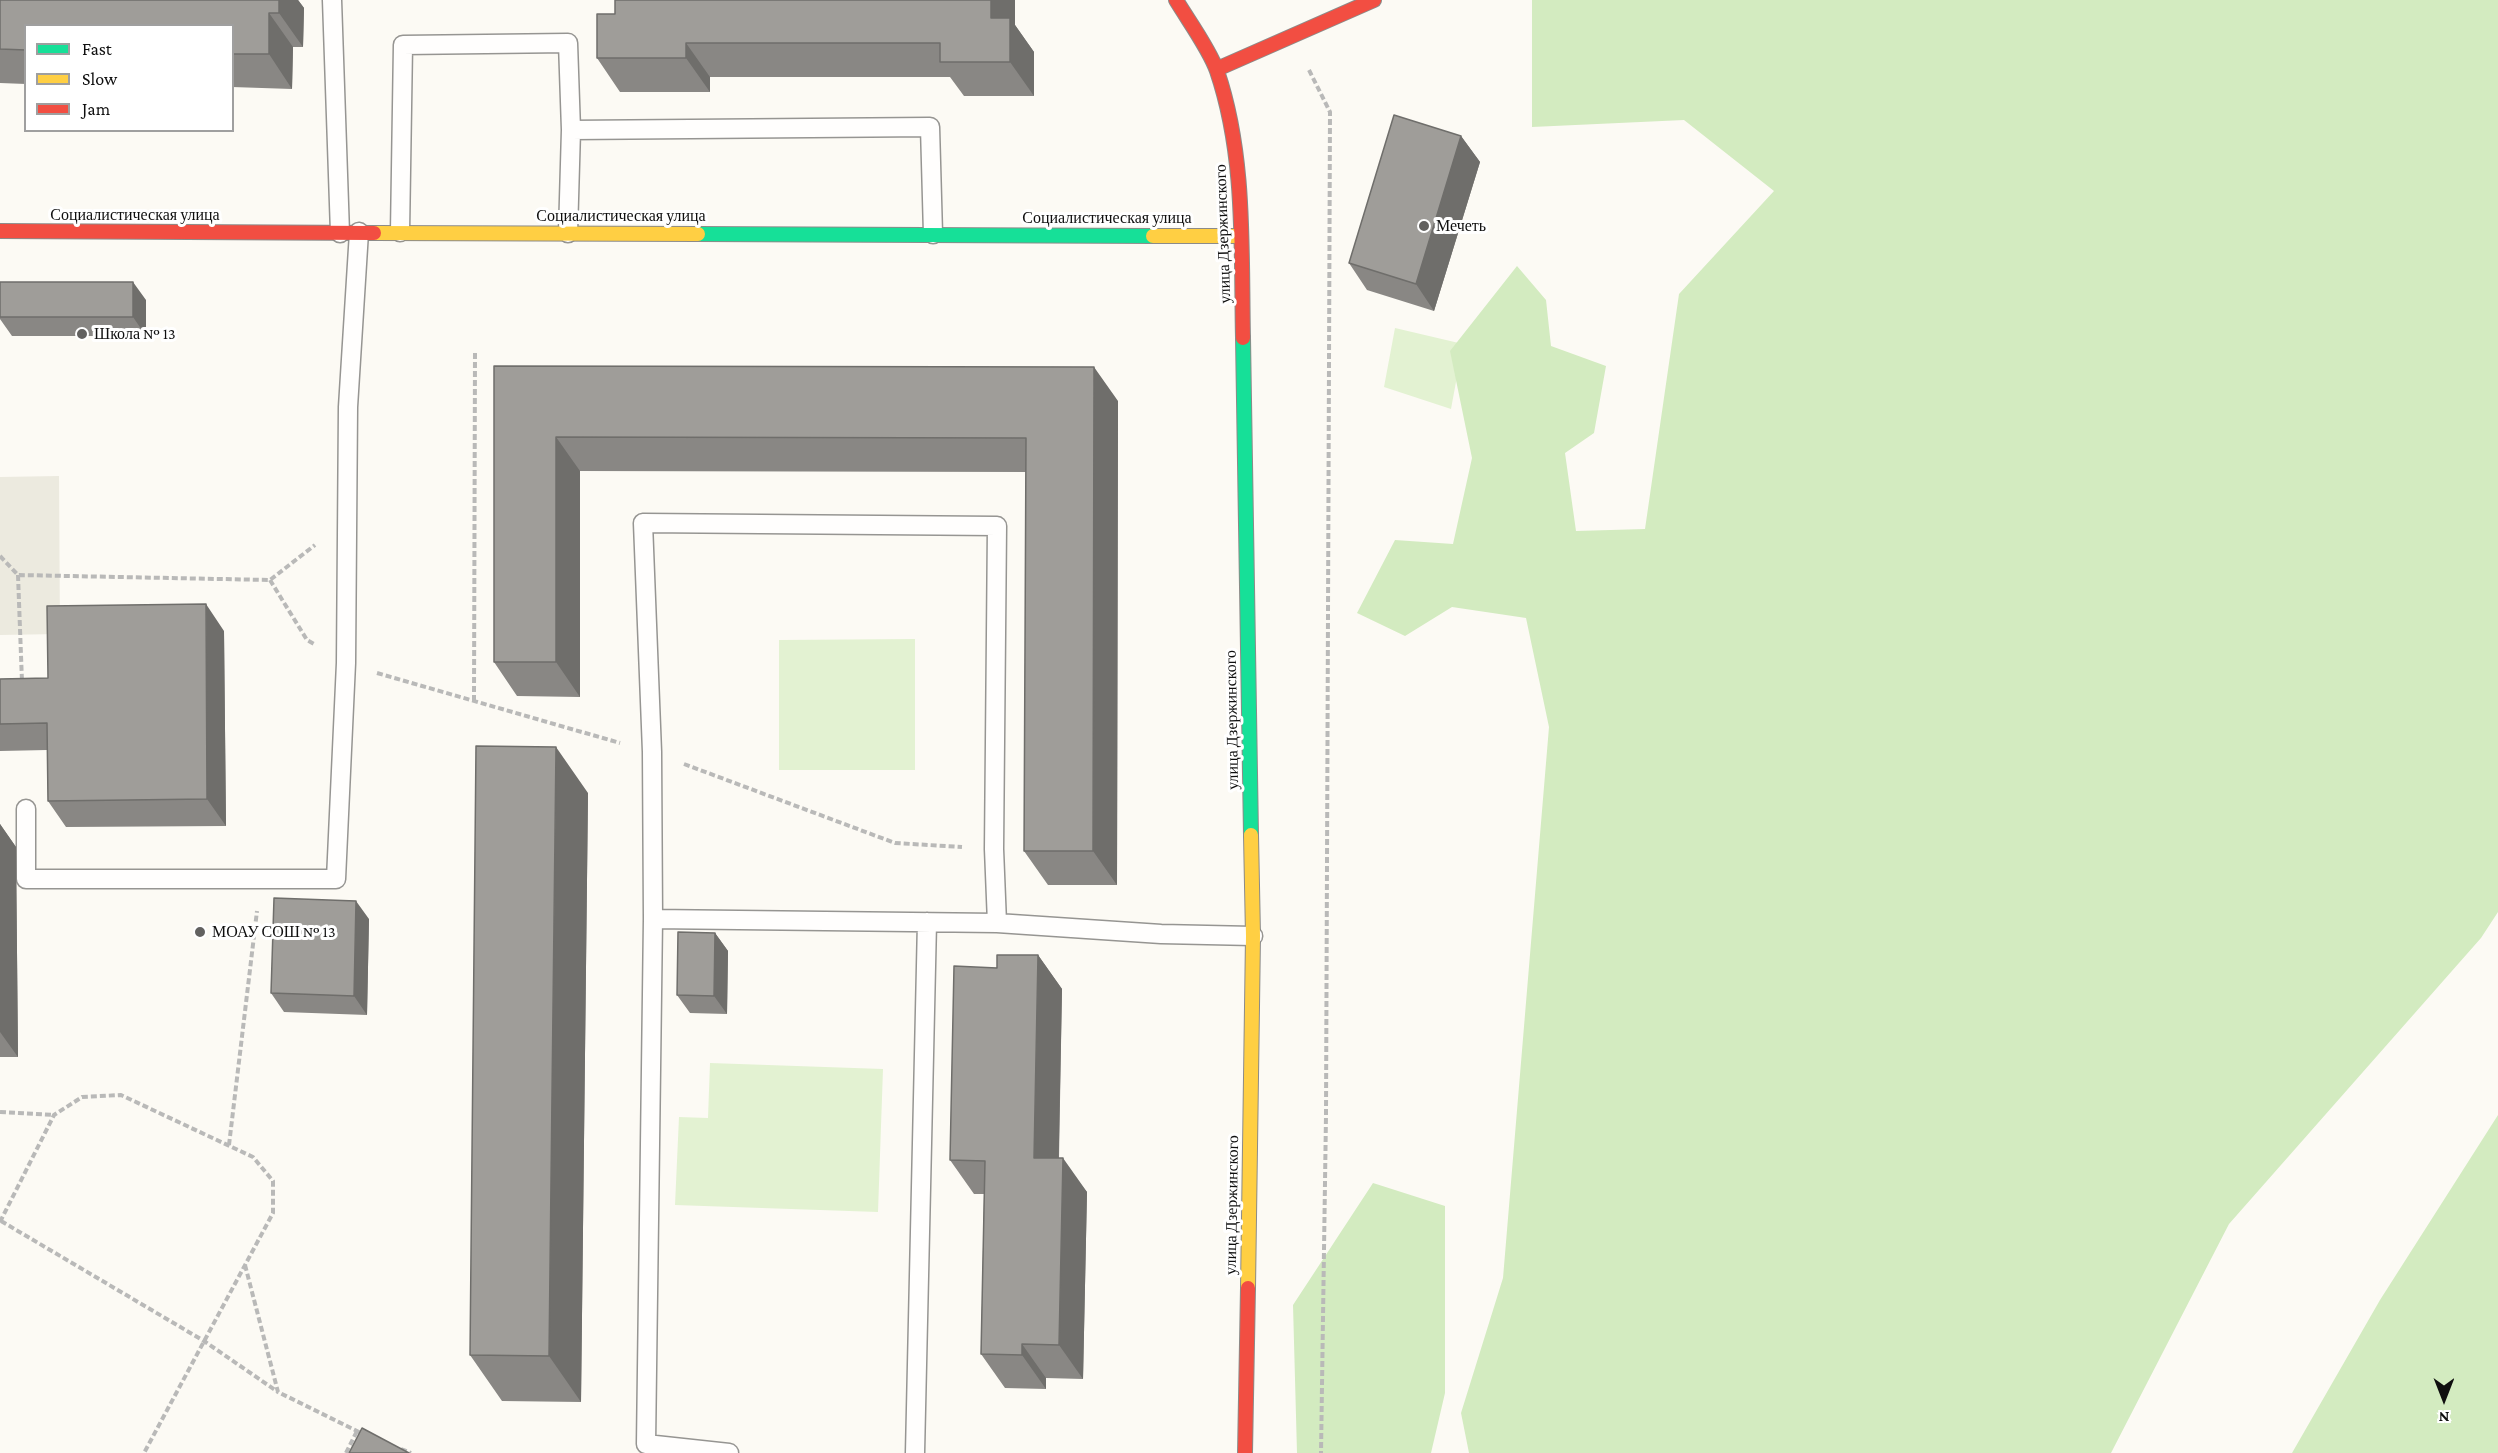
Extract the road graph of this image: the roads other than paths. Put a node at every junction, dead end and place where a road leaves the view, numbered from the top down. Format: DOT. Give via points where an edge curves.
graph roads {
  1 [pos="333,0"];
  2 [pos="1176,0"];
  3 [pos="1374,0"];
  4 [pos="1217,69"];
  5 [pos="571,130"];
  6 [pos="0,231"];
  7 [pos="359,232"];
  8 [pos="400,232"];
  9 [pos="340,233"];
  10 [pos="568,233"];
  11 [pos="933,234"];
  12 [pos="1241,236"];
  13 [pos="26,809"];
  14 [pos="653,919"];
  15 [pos="927,922"];
  16 [pos="997,923"];
  17 [pos="1253,936"];
  18 [pos="729,1453"];
  19 [pos="915,1453"];
  20 [pos="1245,1453"];
  1 -- 9 [label="lane"];
  2 -- 4 [label="main road, улица Дзержинского"];
  3 -- 4 [label="main road"];
  4 -- 12 [label="main road, улица Дзержинского" via="1236,145"];
  5 -- 8 [label="lane" via="568,43 403,45"];
  5 -- 10 [label="lane"];
  5 -- 11 [label="lane" via="930,127"];
  6 -- 9 [label="main road, Социалистическая улица"];
  7 -- 8 [label="main road, Социалистическая улица"];
  7 -- 9 [label="main road, Социалистическая улица"];
  7 -- 13 [label="lane" via="348,407 345,663 336,879 26,879"];
  8 -- 10 [label="main road, Социалистическая улица"];
  10 -- 11 [label="main road, Социалистическая улица"];
  11 -- 12 [label="main road, Социалистическая улица"];
  12 -- 17 [label="main road, улица Дзержинского"];
  14 -- 15 [label="lane"];
  14 -- 16 [label="lane" via="652,752 643,523 997,526"];
  14 -- 18 [label="lane" via="646,1444"];
  15 -- 16 [label="lane"];
  15 -- 19 [label="lane"];
  16 -- 17 [label="lane"];
  17 -- 20 [label="main road, улица Дзержинского"];
}
